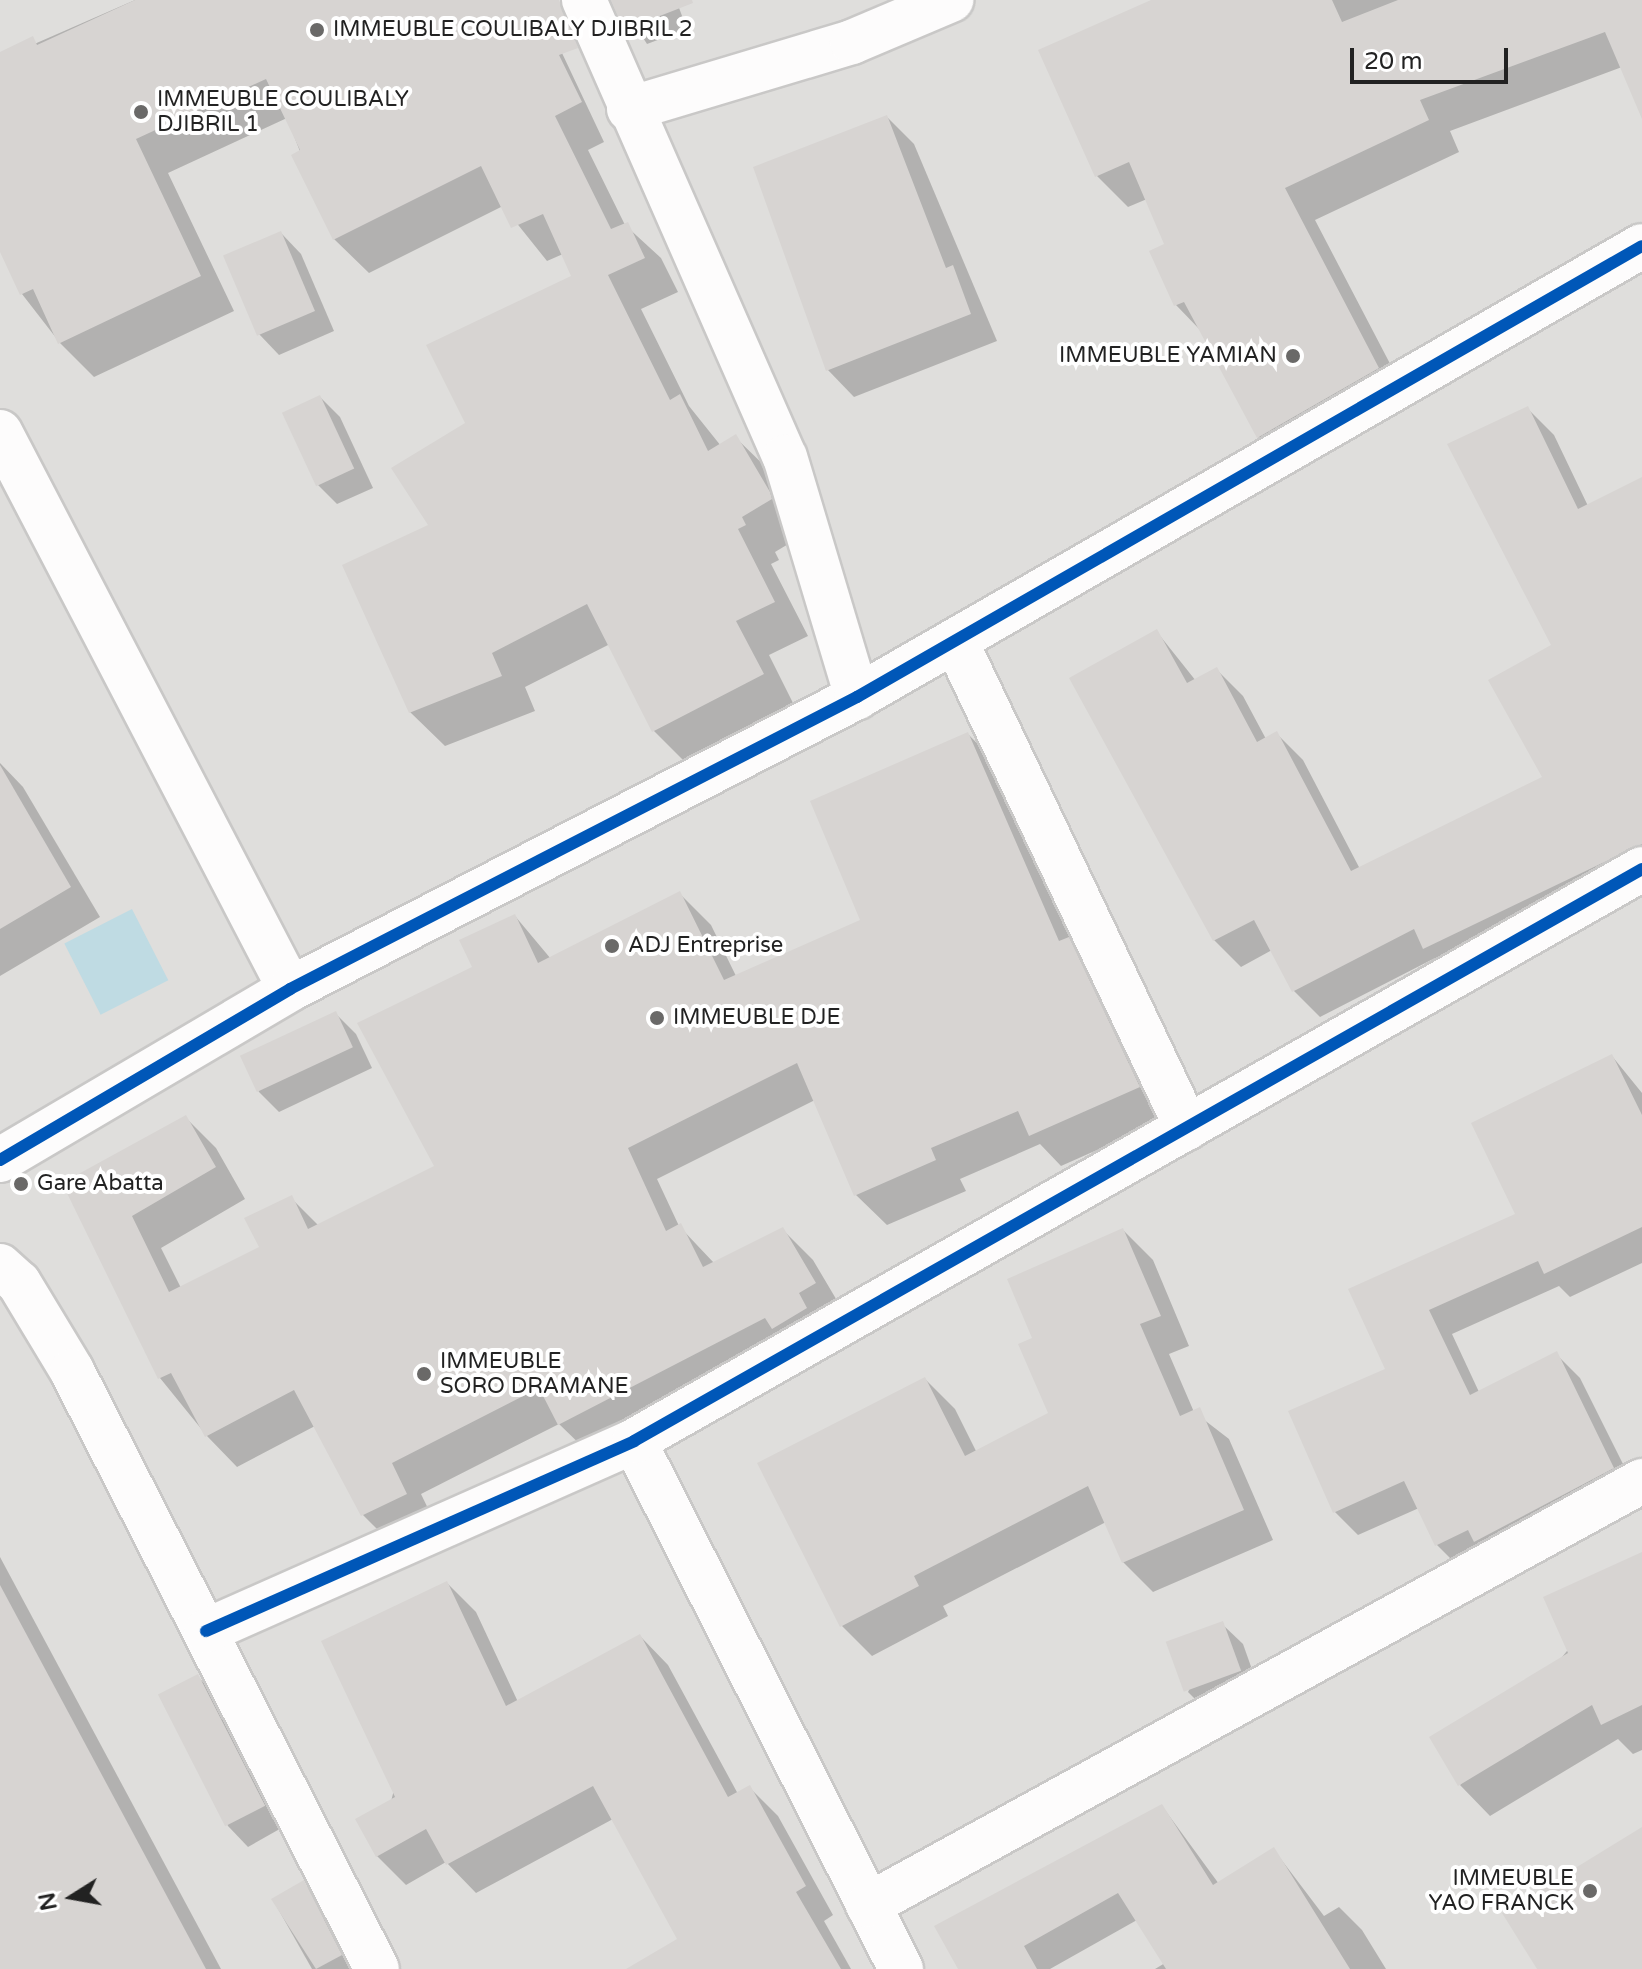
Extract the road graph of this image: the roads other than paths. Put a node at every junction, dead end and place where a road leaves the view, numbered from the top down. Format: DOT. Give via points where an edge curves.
graph roads {
  1 [pos="584,0"];
  2 [pos="951,0"];
  3 [pos="629,109"];
  4 [pos="1642,246"];
  5 [pos="0,432"];
  6 [pos="956,642"];
  7 [pos="857,697"];
  8 [pos="1642,869"];
  9 [pos="290,989"];
  10 [pos="1187,1128"];
  11 [pos="0,1160"];
  12 [pos="0,1266"];
  13 [pos="634,1441"];
  14 [pos="1642,1481"];
  15 [pos="206,1631"];
  16 [pos="868,1905"];
  17 [pos="377,1969"];
  18 [pos="901,1969"];
  1 -- 3 [label="street"];
  2 -- 3 [label="street" via="852,42"];
  3 -- 7 [label="street" via="785,457"];
  4 -- 6 [label="street"];
  5 -- 9 [label="street"];
  6 -- 7 [label="street"];
  6 -- 10 [label="street"];
  7 -- 9 [label="street"];
  8 -- 10 [label="street"];
  9 -- 11 [label="street"];
  10 -- 13 [label="street"];
  12 -- 15 [label="street" via="19,1283 72,1371"];
  13 -- 15 [label="street"];
  13 -- 16 [label="street"];
  14 -- 16 [label="street"];
  15 -- 17 [label="street"];
  16 -- 18 [label="street"];
}
